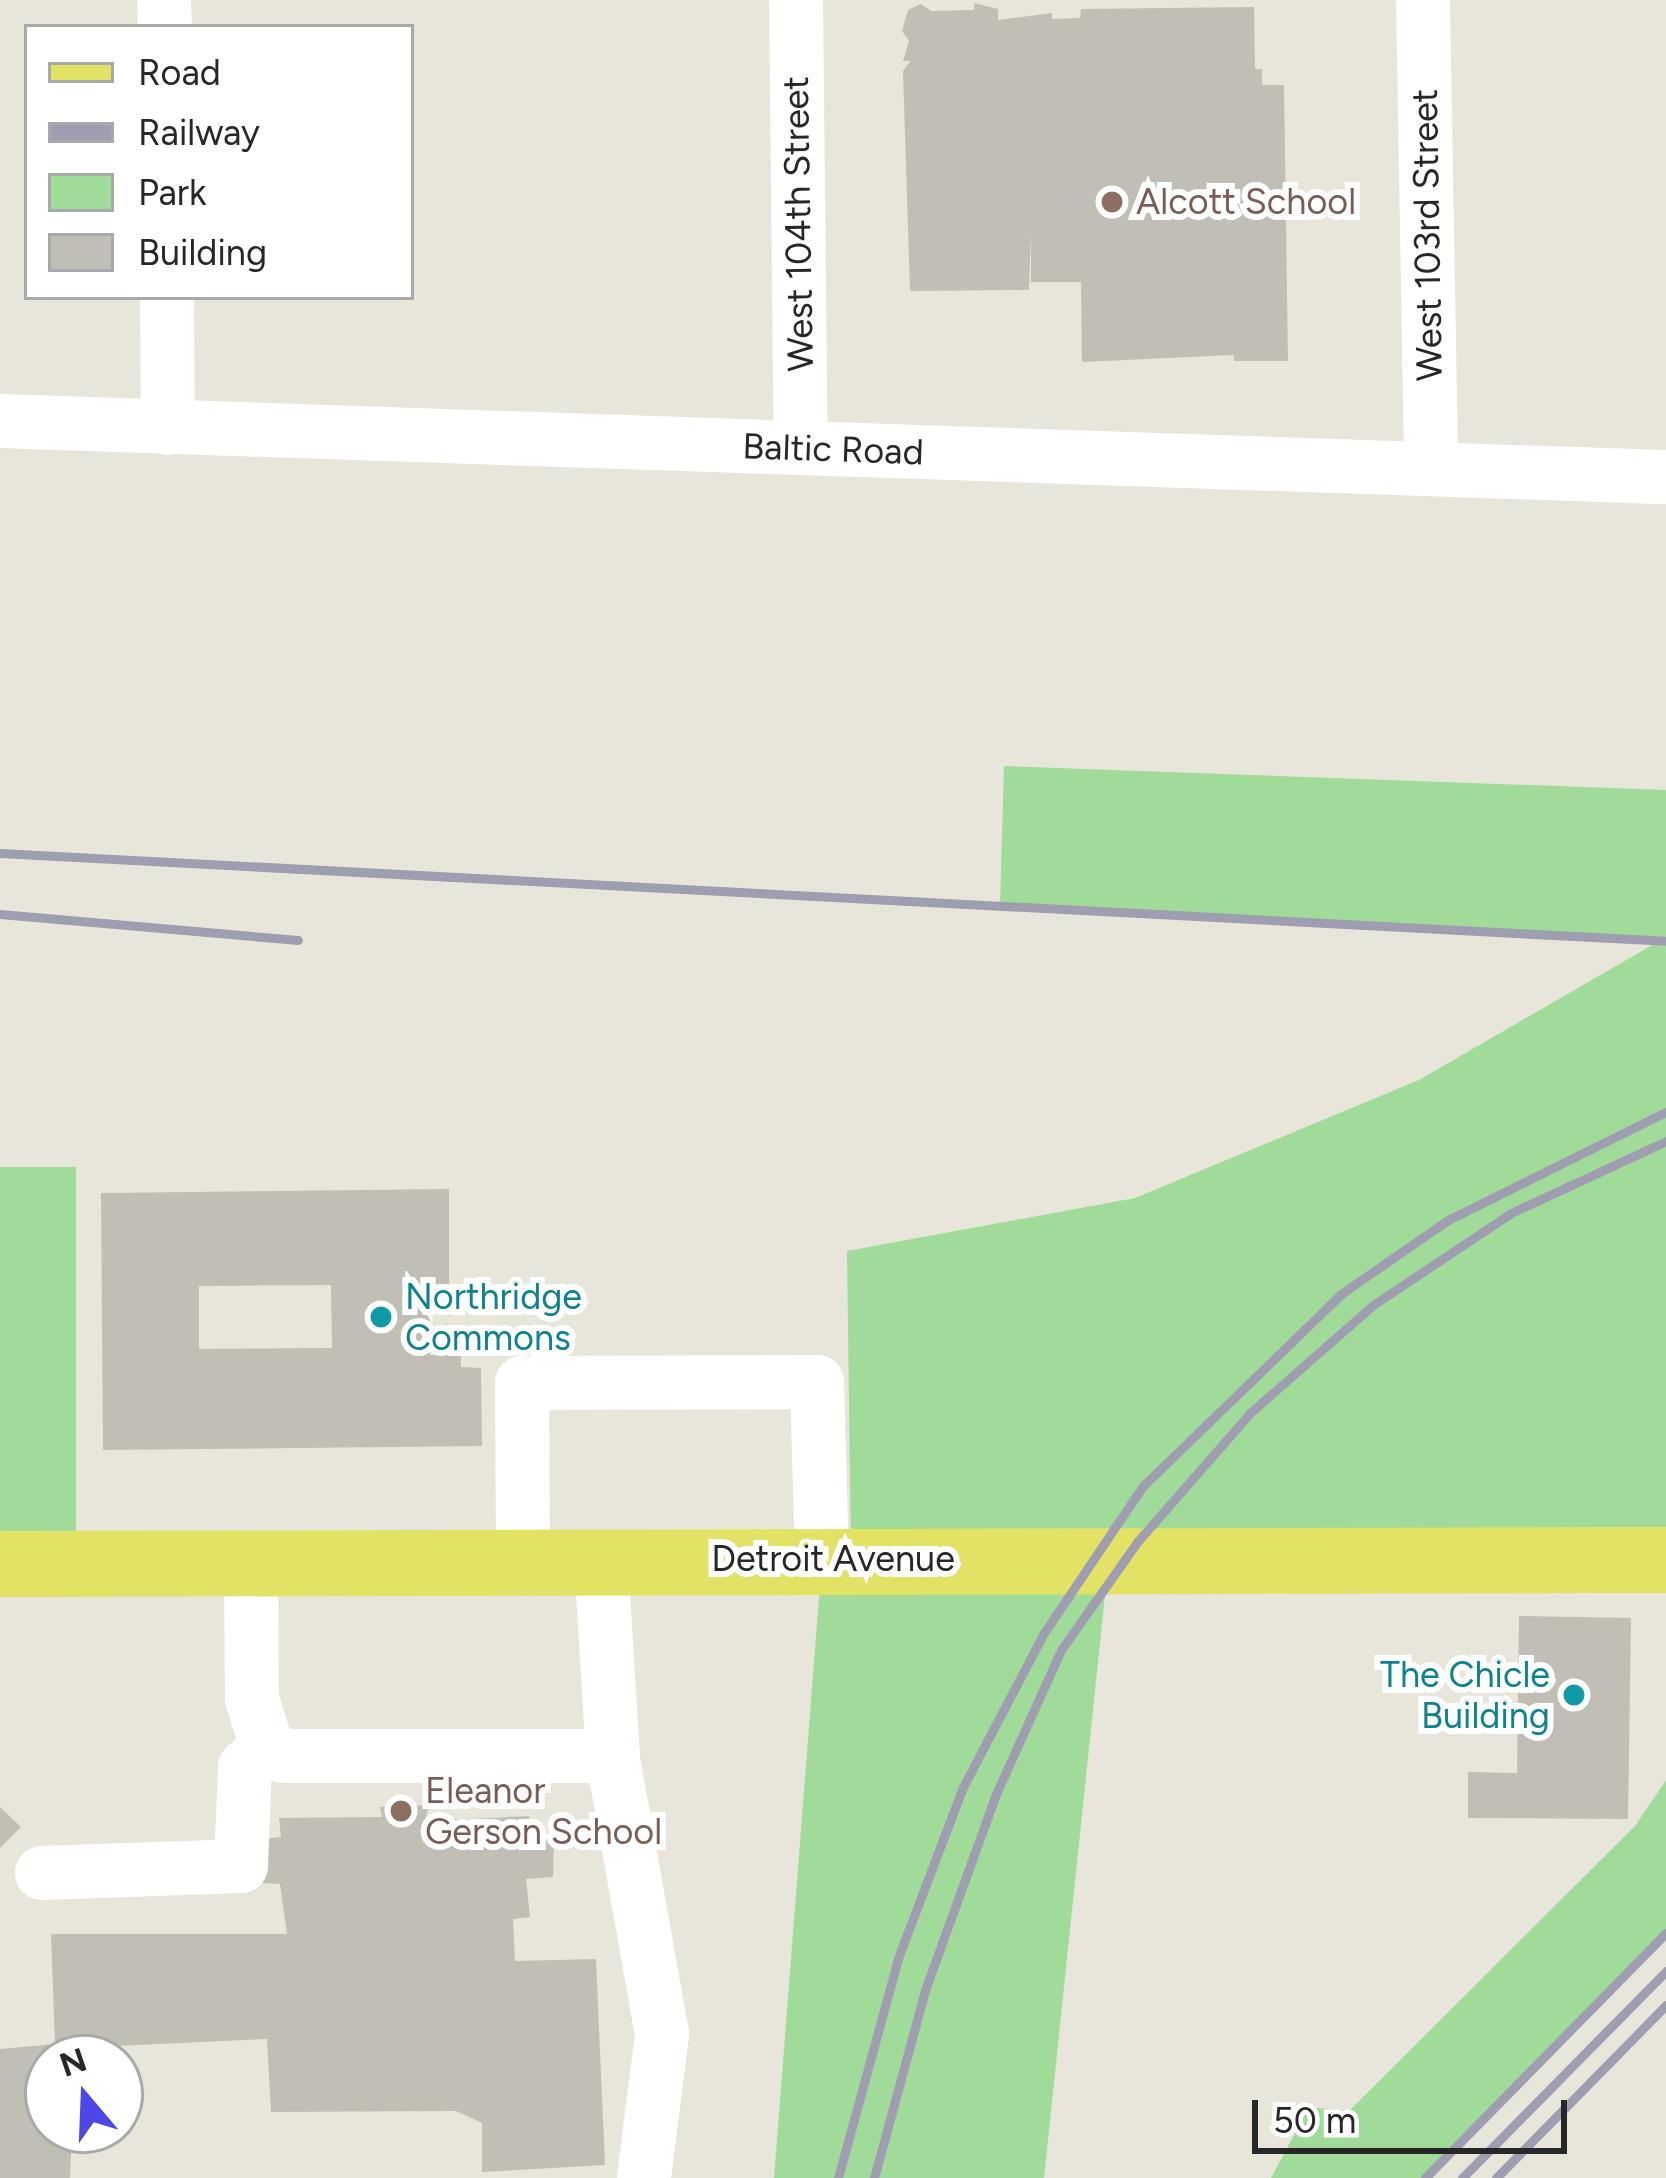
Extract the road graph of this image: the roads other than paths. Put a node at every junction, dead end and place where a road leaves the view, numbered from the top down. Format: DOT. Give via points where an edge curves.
graph roads {
  1 [pos="796,0"];
  2 [pos="1423,0"];
  3 [pos="167,300"];
  4 [pos="0,421"];
  5 [pos="168,428"];
  6 [pos="801,448"];
  7 [pos="1431,469"];
  8 [pos="1666,477"];
  9 [pos="822,1559"];
  10 [pos="1666,1559"];
  11 [pos="601,1560"];
  12 [pos="523,1561"];
  13 [pos="250,1562"];
  14 [pos="0,1564"];
  15 [pos="267,1747"];
  16 [pos="613,1756"];
  17 [pos="41,1873"];
  18 [pos="644,2178"];
  1 -- 6 [label="street, West 104th Street"];
  2 -- 7 [label="street, West 103rd Street"];
  3 -- 5 [label="street"];
  4 -- 5 [label="street, Baltic Road"];
  5 -- 6 [label="street, Baltic Road"];
  6 -- 7 [label="street, Baltic Road"];
  7 -- 8 [label="street, Baltic Road"];
  9 -- 10 [label="main road, Detroit Avenue"];
  9 -- 11 [label="main road, Detroit Avenue"];
  9 -- 12 [label="street" via="818,1382 522,1383"];
  11 -- 12 [label="main road, Detroit Avenue"];
  11 -- 16 [label="street"];
  12 -- 13 [label="main road, Detroit Avenue"];
  13 -- 14 [label="main road, Detroit Avenue"];
  13 -- 15 [label="street" via="252,1700"];
  15 -- 16 [label="street" via="284,1756"];
  15 -- 17 [label="street" via="244,1767 241,1866"];
  16 -- 18 [label="street" via="662,2035"];
}
